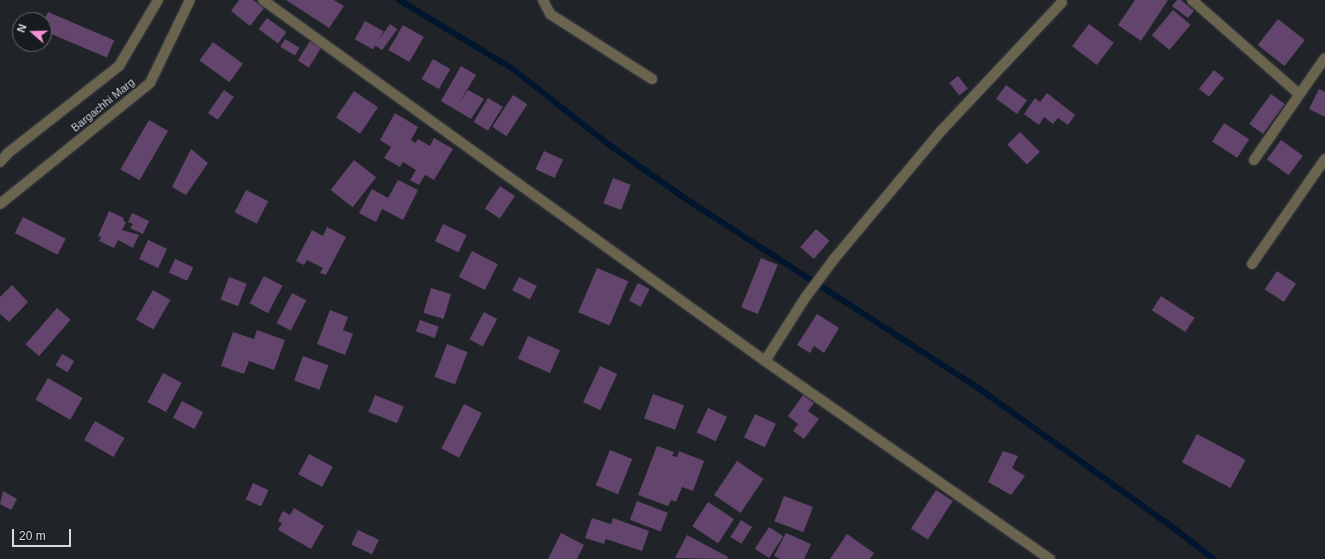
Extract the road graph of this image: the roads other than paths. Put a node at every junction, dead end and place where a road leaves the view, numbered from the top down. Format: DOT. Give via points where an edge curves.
graph roads {
  1 [pos="158,0"];
  2 [pos="190,0"];
  3 [pos="263,0"];
  4 [pos="543,0"];
  5 [pos="1192,0"];
  6 [pos="1062,2"];
  7 [pos="1325,58"];
  8 [pos="652,79"];
  9 [pos="1299,94"];
  10 [pos="1325,159"];
  11 [pos="1254,160"];
  12 [pos="0,162"];
  13 [pos="0,204"];
  14 [pos="1252,264"];
  15 [pos="765,361"];
  16 [pos="1050,559"];
  1 -- 12 [label="street" via="119,66"];
  2 -- 13 [label="street, Bargachhi Marg" via="150,82"];
  3 -- 15 [label="street"];
  4 -- 8 [label="street" via="550,14"];
  5 -- 9 [label="street"];
  6 -- 15 [label="street" via="942,130 834,259 805,298"];
  7 -- 9 [label="street"];
  9 -- 11 [label="street"];
  10 -- 14 [label="street"];
  15 -- 16 [label="street"];
}
